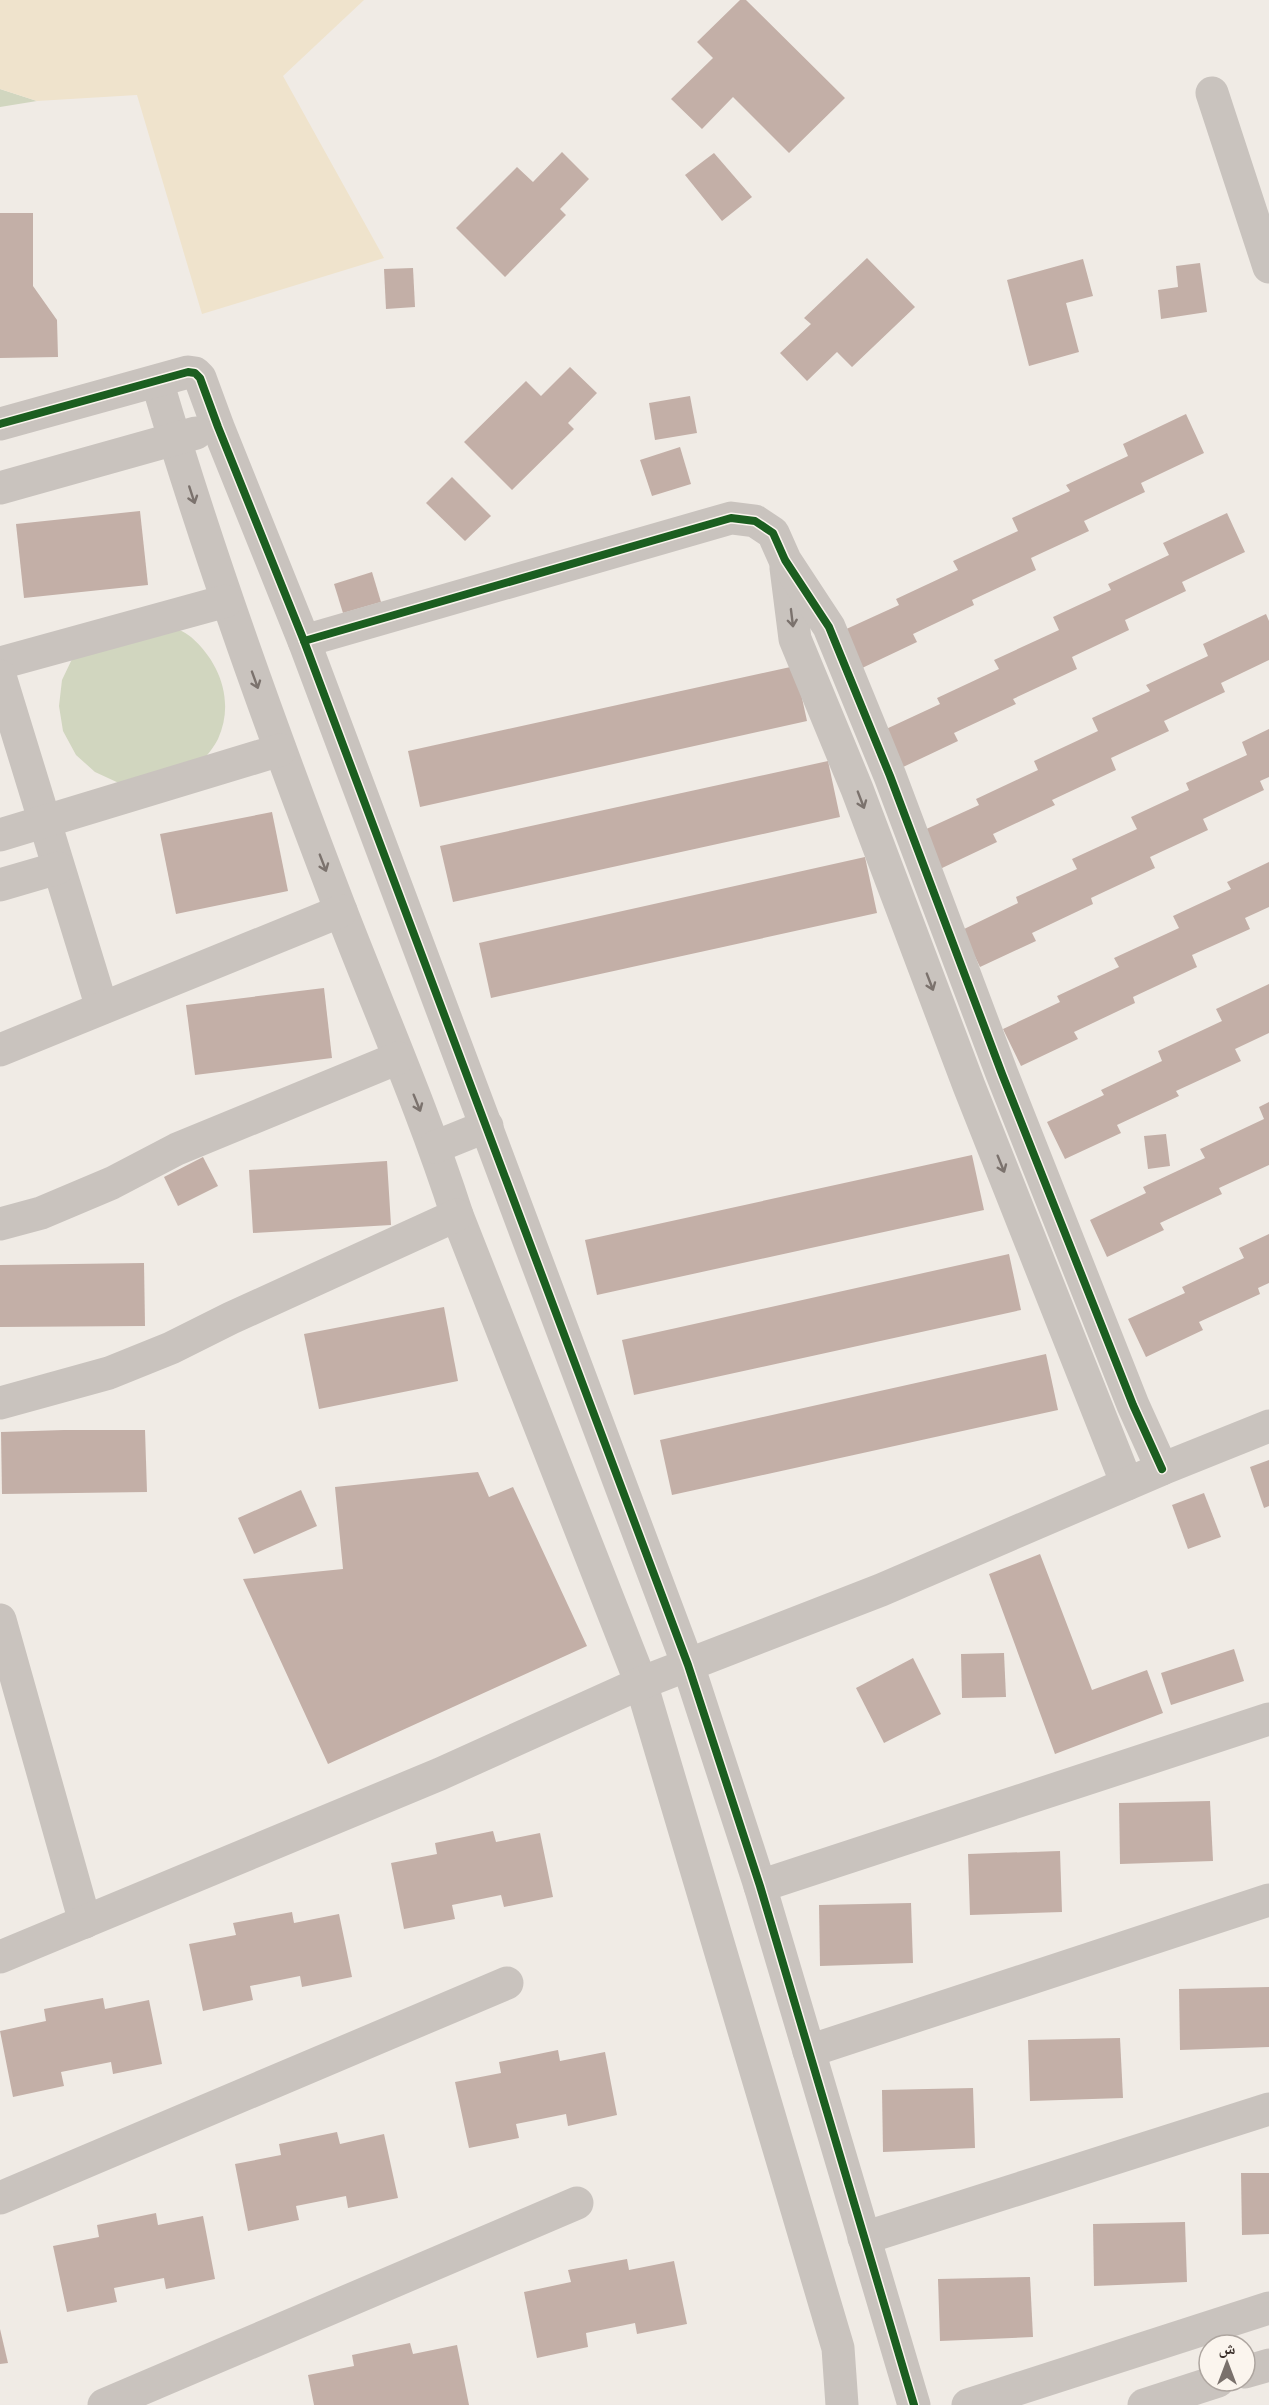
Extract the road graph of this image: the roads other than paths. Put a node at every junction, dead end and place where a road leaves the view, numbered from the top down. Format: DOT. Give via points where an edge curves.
graph roads {
  1 [pos="1212,93"];
  2 [pos="1269,267"];
  3 [pos="157,381"];
  4 [pos="0,424"];
  5 [pos="218,427"];
  6 [pos="174,440"];
  7 [pos="0,488"];
  8 [pos="785,560"];
  9 [pos="226,601"];
  10 [pos="304,641"];
  11 [pos="0,663"];
  12 [pos="0,676"];
  13 [pos="280,750"];
  14 [pos="46,822"];
  15 [pos="0,835"];
  16 [pos="58,868"];
  17 [pos="0,885"];
  18 [pos="341,911"];
  19 [pos="102,1008"];
  20 [pos="0,1050"];
  21 [pos="398,1058"];
  22 [pos="1002,1074"];
  23 [pos="969,1086"];
  24 [pos="487,1126"];
  25 [pos="435,1147"];
  26 [pos="457,1215"];
  27 [pos="0,1224"];
  28 [pos="0,1403"];
  29 [pos="1269,1426"];
  30 [pos="1162,1469"];
  31 [pos="1127,1484"];
  32 [pos="0,1620"];
  33 [pos="688,1665"];
  34 [pos="641,1683"];
  35 [pos="1269,1719"];
  36 [pos="760,1886"];
  37 [pos="1269,1900"];
  38 [pos="85,1922"];
  39 [pos="0,1957"];
  40 [pos="507,1983"];
  41 [pos="809,2051"];
  42 [pos="1269,2109"];
  43 [pos="0,2198"];
  44 [pos="577,2203"];
  45 [pos="864,2238"];
  46 [pos="1269,2308"];
  47 [pos="1197,2388"];
  48 [pos="104,2405"];
  49 [pos="842,2405"];
  50 [pos="914,2405"];
  51 [pos="968,2405"];
  52 [pos="1144,2405"];
  1 -- 2 [label="street"];
  3 -- 4 [label="street"];
  3 -- 5 [label="street" via="195,373"];
  3 -- 6 [label="street"];
  5 -- 6 [label="street"];
  5 -- 10 [label="street"];
  6 -- 7 [label="street"];
  6 -- 9 [label="street, one-way"];
  8 -- 10 [label="street" via="773,532 755,521 731,518"];
  8 -- 22 [label="street" via="829,627 890,776"];
  8 -- 23 [label="street, one-way" via="795,639 857,789"];
  9 -- 11 [label="street"];
  9 -- 13 [label="street, one-way"];
  10 -- 24 [label="street"];
  12 -- 14 [label="street"];
  13 -- 14 [label="street"];
  13 -- 18 [label="street, one-way"];
  14 -- 15 [label="street"];
  14 -- 16 [label="street"];
  16 -- 17 [label="street"];
  16 -- 19 [label="street"];
  18 -- 19 [label="street"];
  18 -- 21 [label="street"];
  19 -- 20 [label="street"];
  21 -- 25 [label="street, one-way"];
  21 -- 27 [label="street" via="177,1149 41,1213"];
  22 -- 23 [label="street"];
  22 -- 30 [label="street"];
  23 -- 31 [label="street, one-way"];
  24 -- 25 [label="street"];
  24 -- 33 [label="street"];
  25 -- 26 [label="street"];
  26 -- 28 [label="street" via="171,1348 110,1373"];
  26 -- 34 [label="street"];
  29 -- 30 [label="street"];
  30 -- 31 [label="street"];
  31 -- 33 [label="street" via="880,1590"];
  32 -- 38 [label="street"];
  33 -- 34 [label="street"];
  33 -- 36 [label="street"];
  34 -- 38 [label="street" via="440,1774"];
  34 -- 49 [label="street" via="838,2348"];
  35 -- 36 [label="street"];
  36 -- 41 [label="street"];
  37 -- 41 [label="street"];
  38 -- 39 [label="street"];
  40 -- 43 [label="street"];
  41 -- 45 [label="street"];
  42 -- 45 [label="street"];
  44 -- 48 [label="street"];
  45 -- 50 [label="street"];
  46 -- 51 [label="street"];
  47 -- 52 [label="street"];
}
